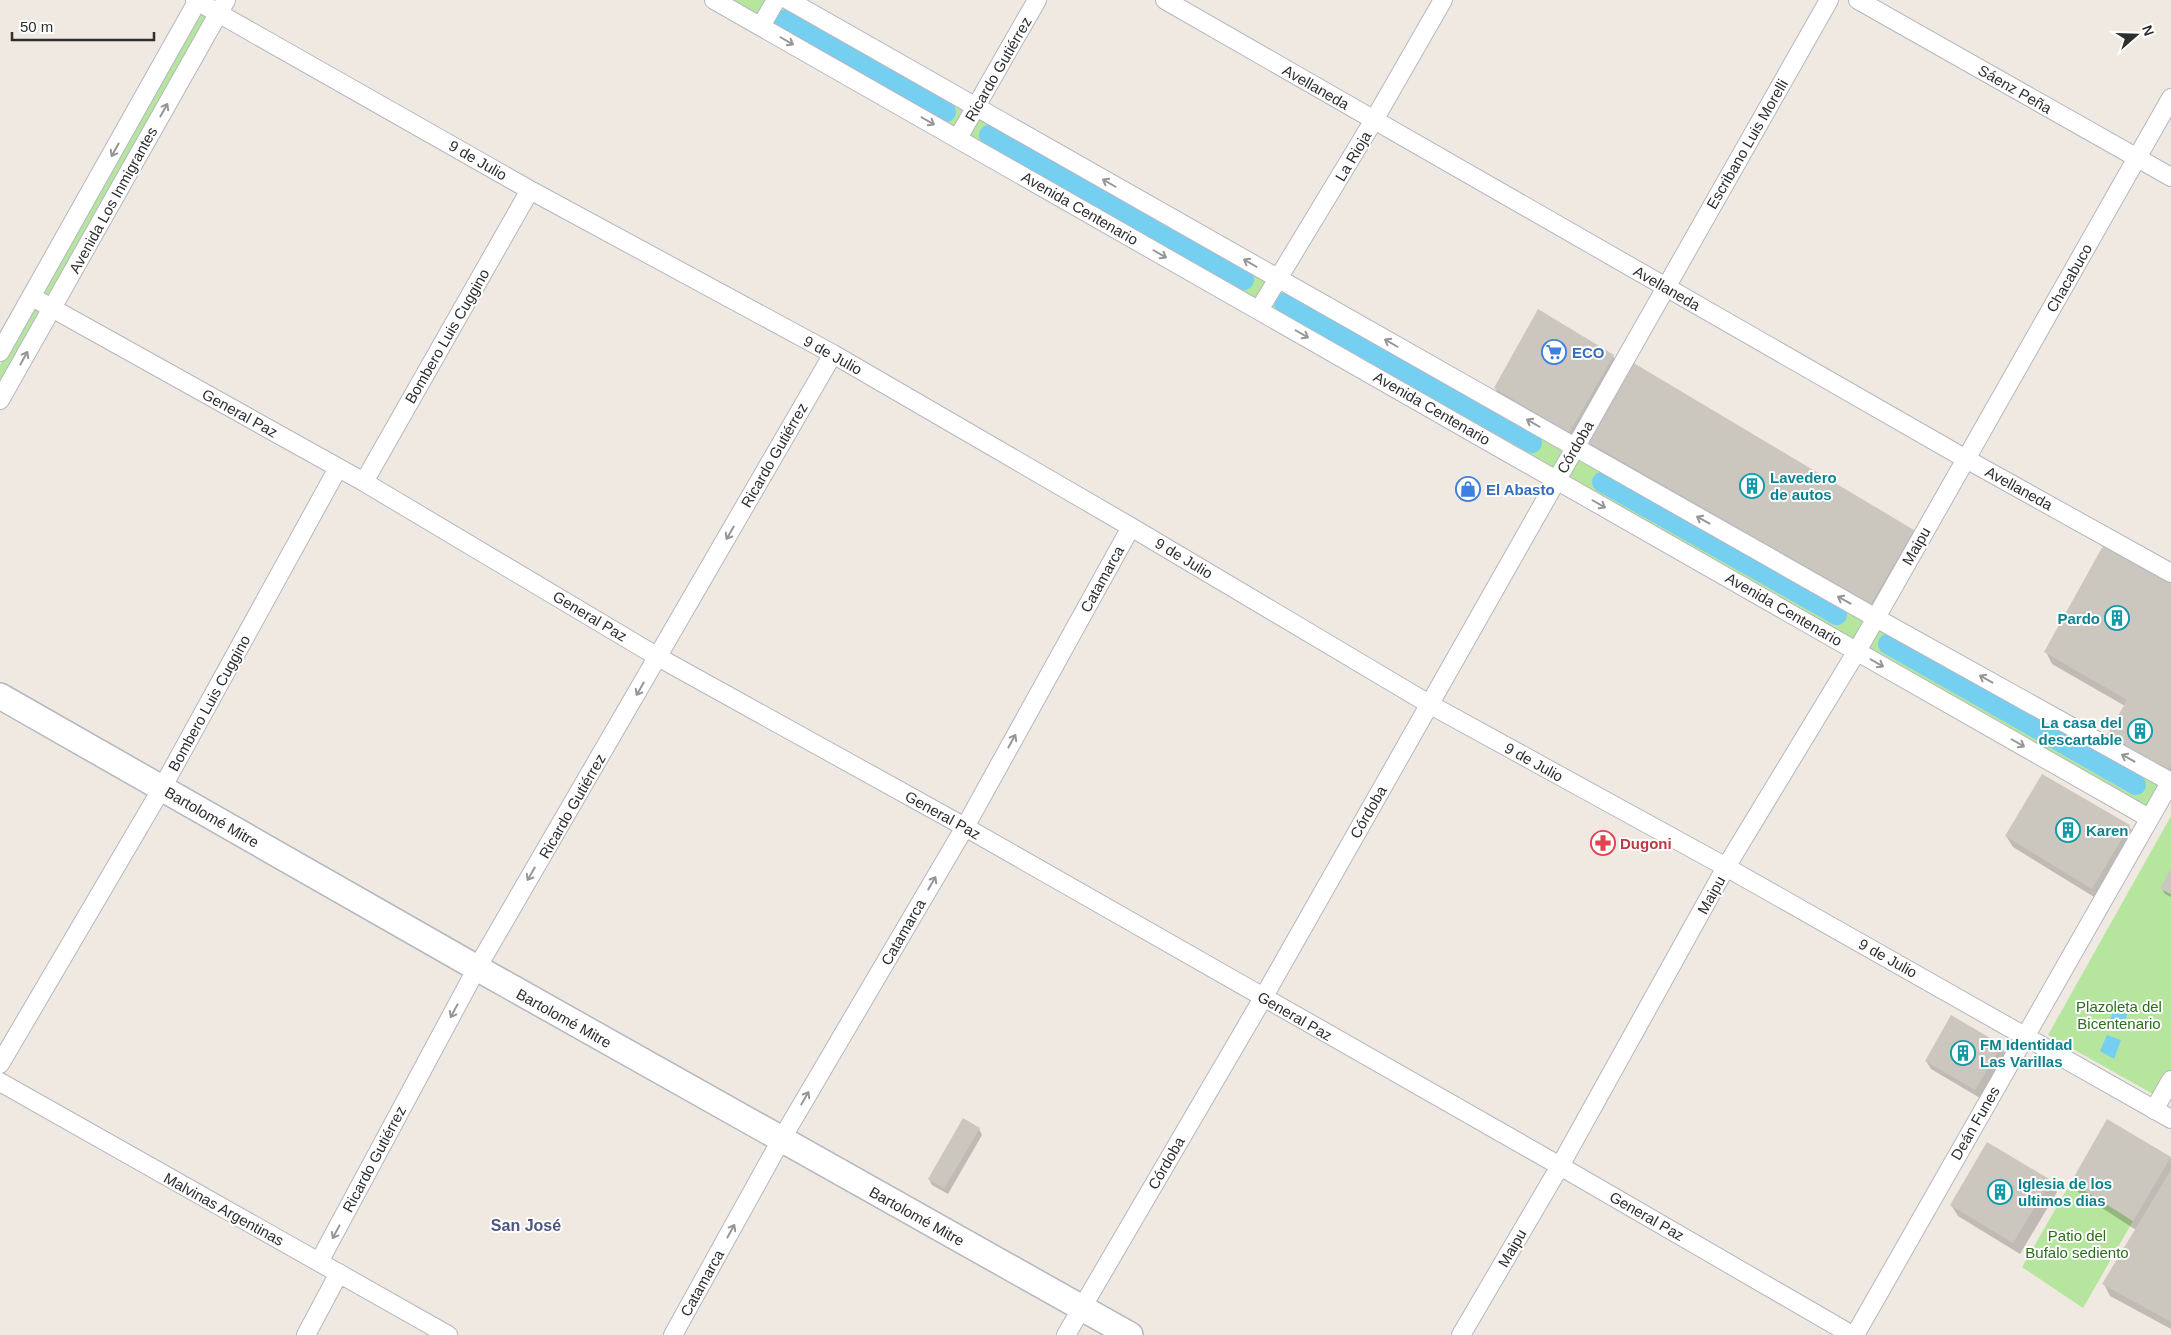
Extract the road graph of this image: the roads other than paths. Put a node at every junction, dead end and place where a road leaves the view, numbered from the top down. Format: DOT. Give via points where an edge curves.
graph roads {
  1 [pos="197,0"];
  2 [pos="714,0"];
  3 [pos="776,0"];
  4 [pos="788,0"];
  5 [pos="1037,0"];
  6 [pos="1165,0"];
  7 [pos="1443,0"];
  8 [pos="1829,0"];
  9 [pos="1858,0"];
  10 [pos="222,7"];
  11 [pos="761,26"];
  12 [pos="2171,98"];
  13 [pos="976,107"];
  14 [pos="1374,120"];
  15 [pos="958,138"];
  16 [pos="2137,158"];
  17 [pos="2171,178"];
  18 [pos="530,190"];
  19 [pos="1278,279"];
  20 [pos="1666,287"];
  21 [pos="32,297"];
  22 [pos="52,308"];
  23 [pos="1259,310"];
  24 [pos="5,332"];
  25 [pos="0,352"];
  26 [pos="833,354"];
  27 [pos="0,400"];
  28 [pos="1575,448"];
  29 [pos="1966,458"];
  30 [pos="338,468"];
  31 [pos="1557,480"];
  32 [pos="364,482"];
  33 [pos="1131,527"];
  34 [pos="2171,573"];
  35 [pos="1876,618"];
  36 [pos="1857,651"];
  37 [pos="658,657"];
  38 [pos="0,696"];
  39 [pos="1429,704"];
  40 [pos="2171,782"];
  41 [pos="162,788"];
  42 [pos="2150,818"];
  43 [pos="965,827"];
  44 [pos="1726,867"];
  45 [pos="477,968"];
  46 [pos="1263,998"];
  47 [pos="2025,1036"];
  48 [pos="0,1064"];
  49 [pos="2171,1080"];
  50 [pos="0,1082"];
  51 [pos="2154,1110"];
  52 [pos="2171,1119"];
  53 [pos="781,1140"];
  54 [pos="1560,1166"];
  55 [pos="319,1262"];
  56 [pos="339,1273"];
  57 [pos="1081,1307"];
  58 [pos="306,1335"];
  59 [pos="448,1335"];
  60 [pos="673,1335"];
  61 [pos="1066,1335"];
  62 [pos="1130,1335"];
  63 [pos="1462,1335"];
  64 [pos="1854,1335"];
  1 -- 10 [label="street, 9 de Julio"];
  1 -- 21 [label="street, Avenida Los Inmigrantes, one-way"];
  2 -- 11 [label="street, Avenida Centenario"];
  3 -- 11 [label="street"];
  4 -- 13 [label="street"];
  5 -- 13 [label="street, Ricardo Gutiérrez"];
  6 -- 14 [label="street, Avellaneda"];
  7 -- 14 [label="street, La Rioja"];
  8 -- 20 [label="street, Escribano Luis Morelli"];
  9 -- 16 [label="street, Sáenz Peña"];
  10 -- 18 [label="street, 9 de Julio"];
  22 -- 10 [label="street, Avenida Los Inmigrantes, one-way"];
  11 -- 15 [label="street, Avenida Centenario, one-way"];
  12 -- 16 [label="street, Chacabuco"];
  13 -- 15 [label="street, Ricardo Gutiérrez"];
  19 -- 13 [label="street, one-way"];
  14 -- 19 [label="street, La Rioja"];
  14 -- 20 [label="street, Avellaneda"];
  15 -- 23 [label="street, Avenida Centenario, one-way"];
  16 -- 17 [label="street, Sáenz Peña"];
  16 -- 29 [label="street, Chacabuco"];
  18 -- 26 [label="street, 9 de Julio"];
  18 -- 32 [label="street, Bombero Luis Cuggino"];
  19 -- 23 [label="street, La Rioja"];
  28 -- 19 [label="street, one-way"];
  20 -- 28 [label="street, Córdoba"];
  20 -- 29 [label="street, Avellaneda"];
  21 -- 22 [label="street, General Paz"];
  21 -- 24 [label="street, Avenida Los Inmigrantes"];
  27 -- 22 [label="street, Avenida Los Inmigrantes, one-way"];
  22 -- 30 [label="street, General Paz"];
  23 -- 31 [label="street, Avenida Centenario, one-way"];
  24 -- 25 [label="street, Avenida Los Inmigrantes"];
  26 -- 33 [label="street, 9 de Julio"];
  26 -- 37 [label="street, Ricardo Gutiérrez, one-way"];
  28 -- 31 [label="street, Córdoba"];
  35 -- 28 [label="street, one-way"];
  29 -- 34 [label="street, Avellaneda"];
  29 -- 35 [label="street, Maipu"];
  30 -- 32 [label="street, General Paz"];
  30 -- 41 [label="street, Bombero Luis Cuggino"];
  31 -- 36 [label="street, Avenida Centenario, one-way"];
  31 -- 39 [label="street, Córdoba"];
  32 -- 37 [label="street, General Paz"];
  33 -- 39 [label="street, 9 de Julio"];
  43 -- 33 [label="street, Catamarca, one-way"];
  35 -- 36 [label="street, Maipu"];
  40 -- 35 [label="street, one-way"];
  36 -- 42 [label="street, Avenida Centenario, one-way"];
  36 -- 44 [label="street, Maipu"];
  37 -- 43 [label="street, General Paz"];
  37 -- 45 [label="street, Ricardo Gutiérrez, one-way"];
  38 -- 41 [label="main road, Bartolomé Mitre"];
  39 -- 44 [label="street, 9 de Julio"];
  39 -- 46 [label="street, Córdoba"];
  40 -- 42 [label="street, Deán Funes"];
  41 -- 45 [label="main road, Bartolomé Mitre"];
  41 -- 48 [label="street, Bombero Luis Cuggino"];
  42 -- 47 [label="street, Deán Funes"];
  43 -- 46 [label="street, General Paz"];
  53 -- 43 [label="street, Catamarca, one-way"];
  44 -- 47 [label="street, 9 de Julio"];
  44 -- 54 [label="street, Maipu"];
  45 -- 53 [label="main road, Bartolomé Mitre"];
  45 -- 55 [label="street, Ricardo Gutiérrez, one-way"];
  46 -- 54 [label="street, General Paz"];
  46 -- 57 [label="street, Córdoba"];
  47 -- 51 [label="street, 9 de Julio"];
  47 -- 64 [label="street, Deán Funes"];
  49 -- 51 [label="street"];
  50 -- 55 [label="street, Malvinas Argentinas"];
  51 -- 52 [label="street, 9 de Julio"];
  53 -- 57 [label="main road, Bartolomé Mitre"];
  60 -- 53 [label="street, Catamarca, one-way"];
  54 -- 63 [label="street, Maipu"];
  54 -- 64 [label="street, General Paz"];
  55 -- 56 [label="street, Malvinas Argentinas"];
  56 -- 58 [label="street"];
  56 -- 59 [label="street, Malvinas Argentinas"];
  57 -- 61 [label="street, Córdoba"];
  57 -- 62 [label="main road, Bartolomé Mitre"];
}
